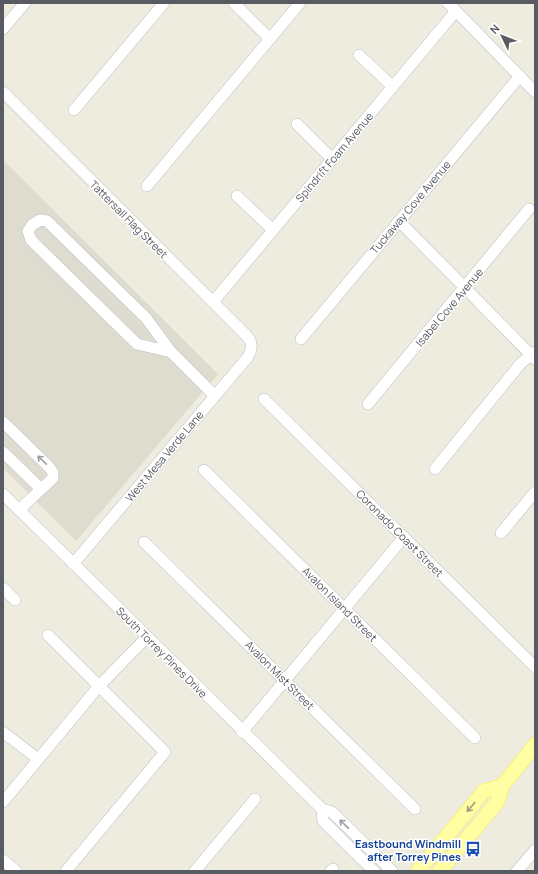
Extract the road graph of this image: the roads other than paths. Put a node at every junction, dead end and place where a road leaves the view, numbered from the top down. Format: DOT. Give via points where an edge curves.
graph roads {
  1 [pos="25,3"];
  2 [pos="164,3"];
  3 [pos="234,3"];
  4 [pos="300,3"];
  5 [pos="452,7"];
  6 [pos="3,29"];
  7 [pos="270,39"];
  8 [pos="359,55"];
  9 [pos="520,76"];
  10 [pos="393,87"];
  11 [pos="3,92"];
  12 [pos="535,92"];
  13 [pos="74,110"];
  14 [pos="297,124"];
  15 [pos="332,159"];
  16 [pos="147,186"];
  17 [pos="237,196"];
  18 [pos="529,209"];
  19 [pos="398,221"];
  20 [pos="273,230"];
  21 [pos="465,288"];
  22 [pos="213,302"];
  23 [pos="301,339"];
  24 [pos="252,346"];
  25 [pos="171,352"];
  26 [pos="534,355"];
  27 [pos="214,395"];
  28 [pos="264,399"];
  29 [pos="368,404"];
  30 [pos="3,422"];
  31 [pos="3,452"];
  32 [pos="435,469"];
  33 [pos="204,470"];
  34 [pos="41,489"];
  35 [pos="535,492"];
  36 [pos="3,494"];
  37 [pos="19,510"];
  38 [pos="501,533"];
  39 [pos="404,537"];
  40 [pos="144,542"];
  41 [pos="73,564"];
  42 [pos="3,588"];
  43 [pos="15,600"];
  44 [pos="345,609"];
  45 [pos="48,635"];
  46 [pos="148,637"];
  47 [pos="535,667"];
  48 [pos="286,681"];
  49 [pos="99,686"];
  50 [pos="3,732"];
  51 [pos="242,732"];
  52 [pos="475,738"];
  53 [pos="535,745"];
  54 [pos="38,760"];
  55 [pos="502,786"];
  56 [pos="255,799"];
  57 [pos="3,802"];
  58 [pos="322,809"];
  59 [pos="415,809"];
  60 [pos="535,850"];
  61 [pos="3,860"];
  62 [pos="16,871"];
  63 [pos="66,871"];
  64 [pos="195,871"];
  65 [pos="374,871"];
  66 [pos="392,871"];
  67 [pos="418,871"];
  68 [pos="440,871"];
  69 [pos="517,871"];
  1 -- 6 [label="street"];
  2 -- 13 [label="street"];
  3 -- 7 [label="street"];
  4 -- 7 [label="street"];
  5 -- 9 [label="street"];
  5 -- 10 [label="street, Spindrift Foam Avenue"];
  7 -- 16 [label="street"];
  8 -- 10 [label="street"];
  9 -- 12 [label="street"];
  9 -- 19 [label="street, Tuckaway Cove Avenue"];
  10 -- 15 [label="street, Spindrift Foam Avenue"];
  11 -- 22 [label="street, Tattersall Flag Street"];
  14 -- 15 [label="street"];
  15 -- 20 [label="street, Spindrift Foam Avenue"];
  17 -- 20 [label="street"];
  18 -- 21 [label="street, Isabel Cove Avenue"];
  19 -- 21 [label="street"];
  19 -- 23 [label="street, Tuckaway Cove Avenue"];
  20 -- 22 [label="street, Spindrift Foam Avenue"];
  21 -- 26 [label="street"];
  21 -- 29 [label="street, Isabel Cove Avenue"];
  22 -- 24 [label="street, Tattersall Flag Street" via="251,340"];
  24 -- 27 [label="street, West Mesa Verde Lane" via="252,352"];
  25 -- 25 [label="street" via="146,318 47,221 40,220 32,225 28,231 31,240 137,344"];
  25 -- 27 [label="street"];
  26 -- 32 [label="street" via="522,363"];
  27 -- 41 [label="street, West Mesa Verde Lane"];
  28 -- 39 [label="street, Coronado Coast Street"];
  34 -- 30 [label="street, one-way" via="53,478 53,473"];
  31 -- 34 [label="street"];
  33 -- 44 [label="street, Avalon Island Street"];
  34 -- 37 [label="street"];
  35 -- 38 [label="street"];
  36 -- 37 [label="street, South Torrey Pines Drive"];
  37 -- 41 [label="street, South Torrey Pines Drive"];
  39 -- 44 [label="street"];
  39 -- 47 [label="street, Coronado Coast Street"];
  40 -- 48 [label="street, Avalon Mist Street"];
  41 -- 46 [label="street, South Torrey Pines Drive"];
  42 -- 43 [label="street"];
  44 -- 48 [label="street"];
  44 -- 52 [label="street, Avalon Island Street"];
  45 -- 49 [label="street"];
  46 -- 49 [label="street"];
  46 -- 51 [label="street, South Torrey Pines Drive"];
  48 -- 51 [label="street"];
  48 -- 59 [label="street, Avalon Mist Street"];
  49 -- 54 [label="street"];
  49 -- 63 [label="street" via="165,752"];
  50 -- 54 [label="street"];
  51 -- 58 [label="street, South Torrey Pines Drive"];
  53 -- 55 [label="main road"];
  54 -- 57 [label="street"];
  55 -- 67 [label="main road, one-way" via="484,791"];
  55 -- 68 [label="main road" via="498,801"];
  56 -- 64 [label="street"];
  58 -- 65 [label="street, South Torrey Pines Drive" via="323,821"];
  66 -- 58 [label="street, South Torrey Pines Drive, one-way" via="332,812"];
  60 -- 69 [label="street"];
  61 -- 62 [label="street"];
}
